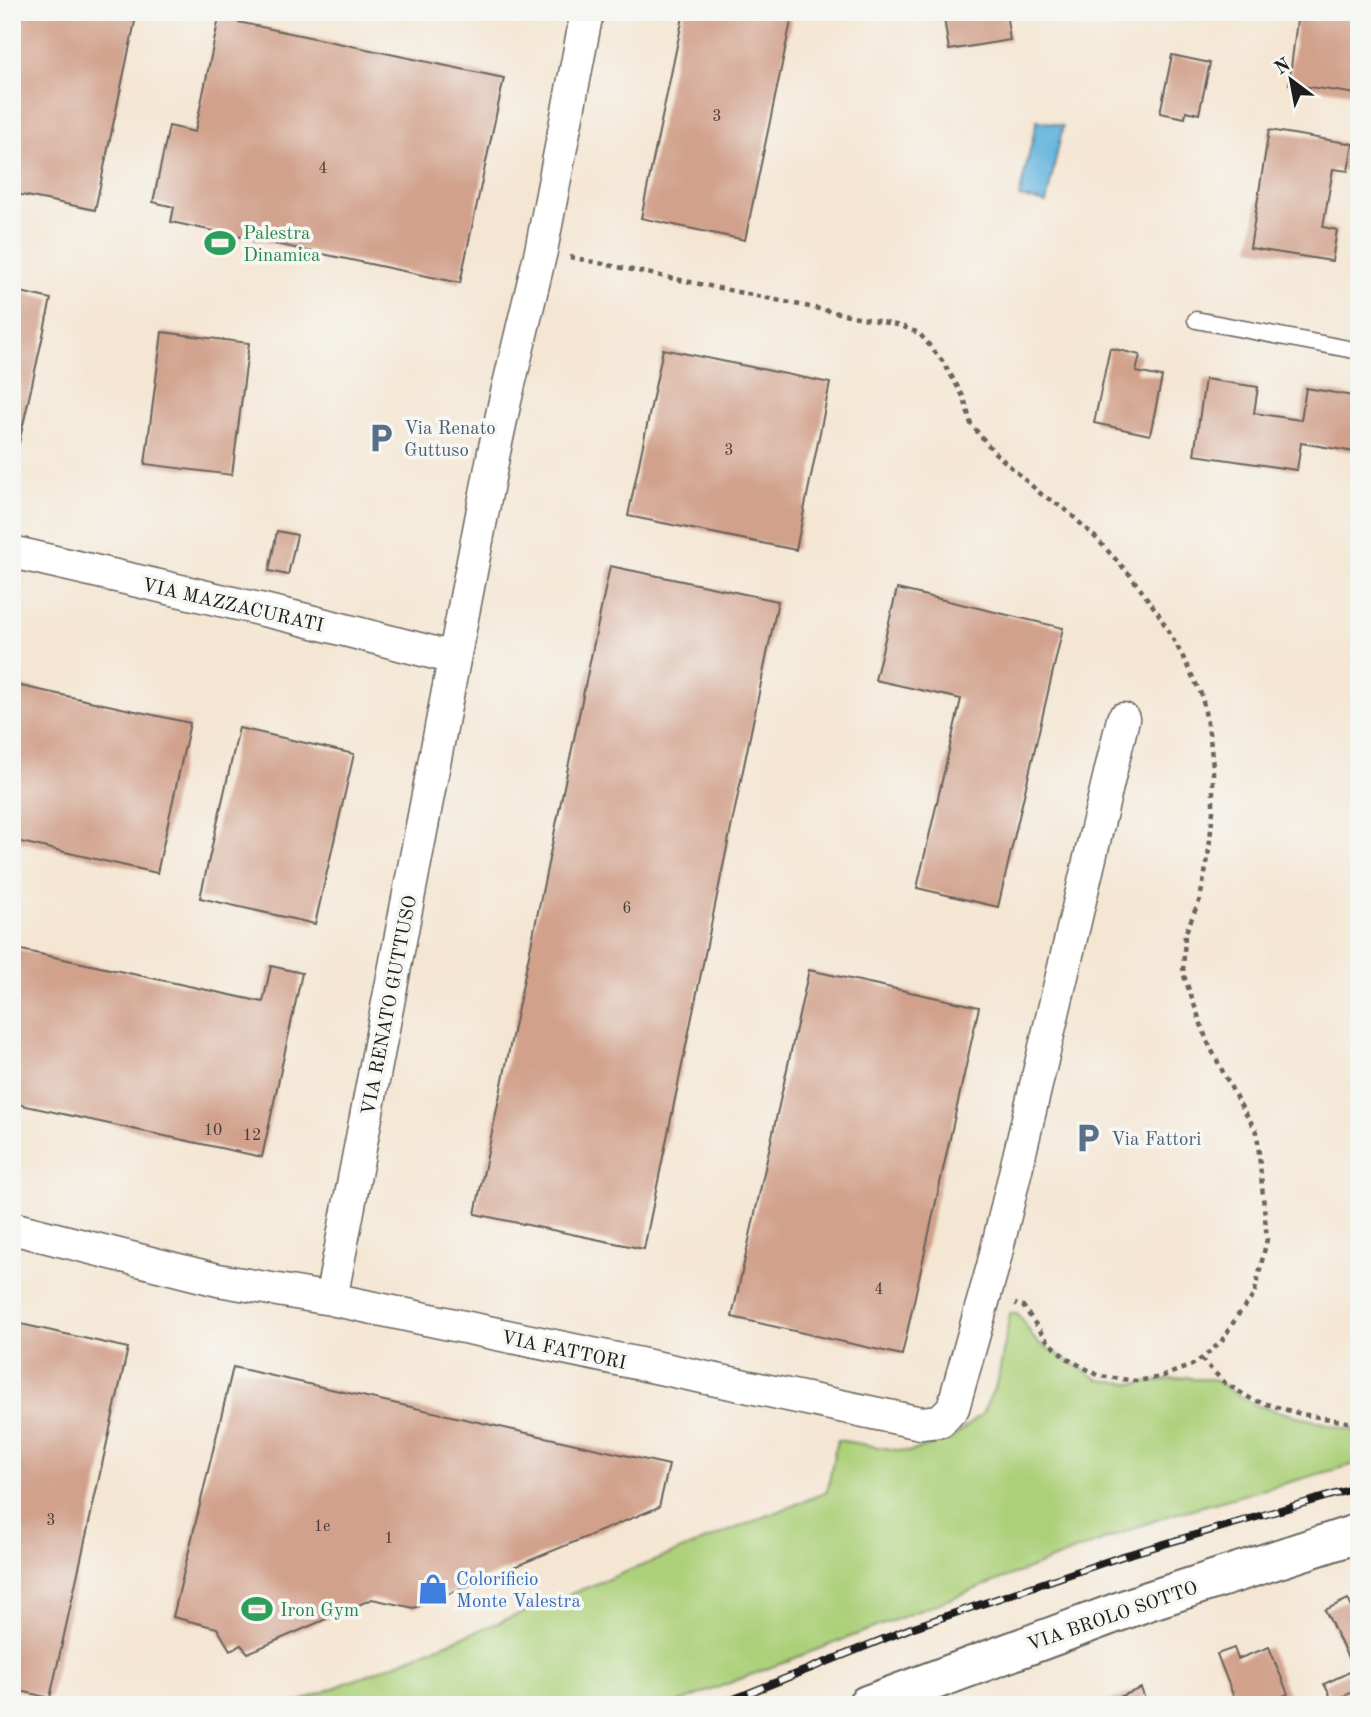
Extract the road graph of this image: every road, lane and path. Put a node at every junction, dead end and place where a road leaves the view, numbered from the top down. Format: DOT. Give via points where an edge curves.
graph roads {
  1 [pos="587,12"];
  2 [pos="570,257"];
  3 [pos="1196,320"];
  4 [pos="1359,351"];
  5 [pos="12,552"];
  6 [pos="454,658"];
  7 [pos="1123,719"];
  8 [pos="12,1228"];
  9 [pos="984,1295"];
  10 [pos="331,1299"];
  11 [pos="1201,1359"];
  12 [pos="1359,1424"];
  13 [pos="1359,1534"];
  14 [pos="914,1696"];
  15 [pos="867,1705"];
  1 -- 6 [label="street, VIA RENATO GUTTUSO"];
  2 -- 11 [label="path" via="919,333 944,363 964,398 971,424 993,452 1096,538 1158,613 1202,696 1213,767 1208,858 1185,934 1184,974 1207,1041 1257,1132 1268,1239 1254,1295 1221,1342"];
  3 -- 4 [label="lane"];
  5 -- 6 [label="street, VIA MAZZACURATI"];
  6 -- 10 [label="street, VIA RENATO GUTTUSO"];
  7 -- 9 [label="street, VIA FATTORI"];
  8 -- 10 [label="street, VIA FATTORI" via="218,1280"];
  9 -- 10 [label="street, VIA FATTORI" via="953,1408 940,1420 921,1423"];
  9 -- 11 [label="path" via="1023,1306 1066,1358 1100,1376 1136,1381 1161,1377"];
  11 -- 12 [label="path" via="1225,1383 1253,1400"];
  13 -- 14 [label="main road, VIA BROLO SOTTO" via="1147,1601"];
  14 -- 15 [label="main road, VIA BROLO SOTTO"];
}
